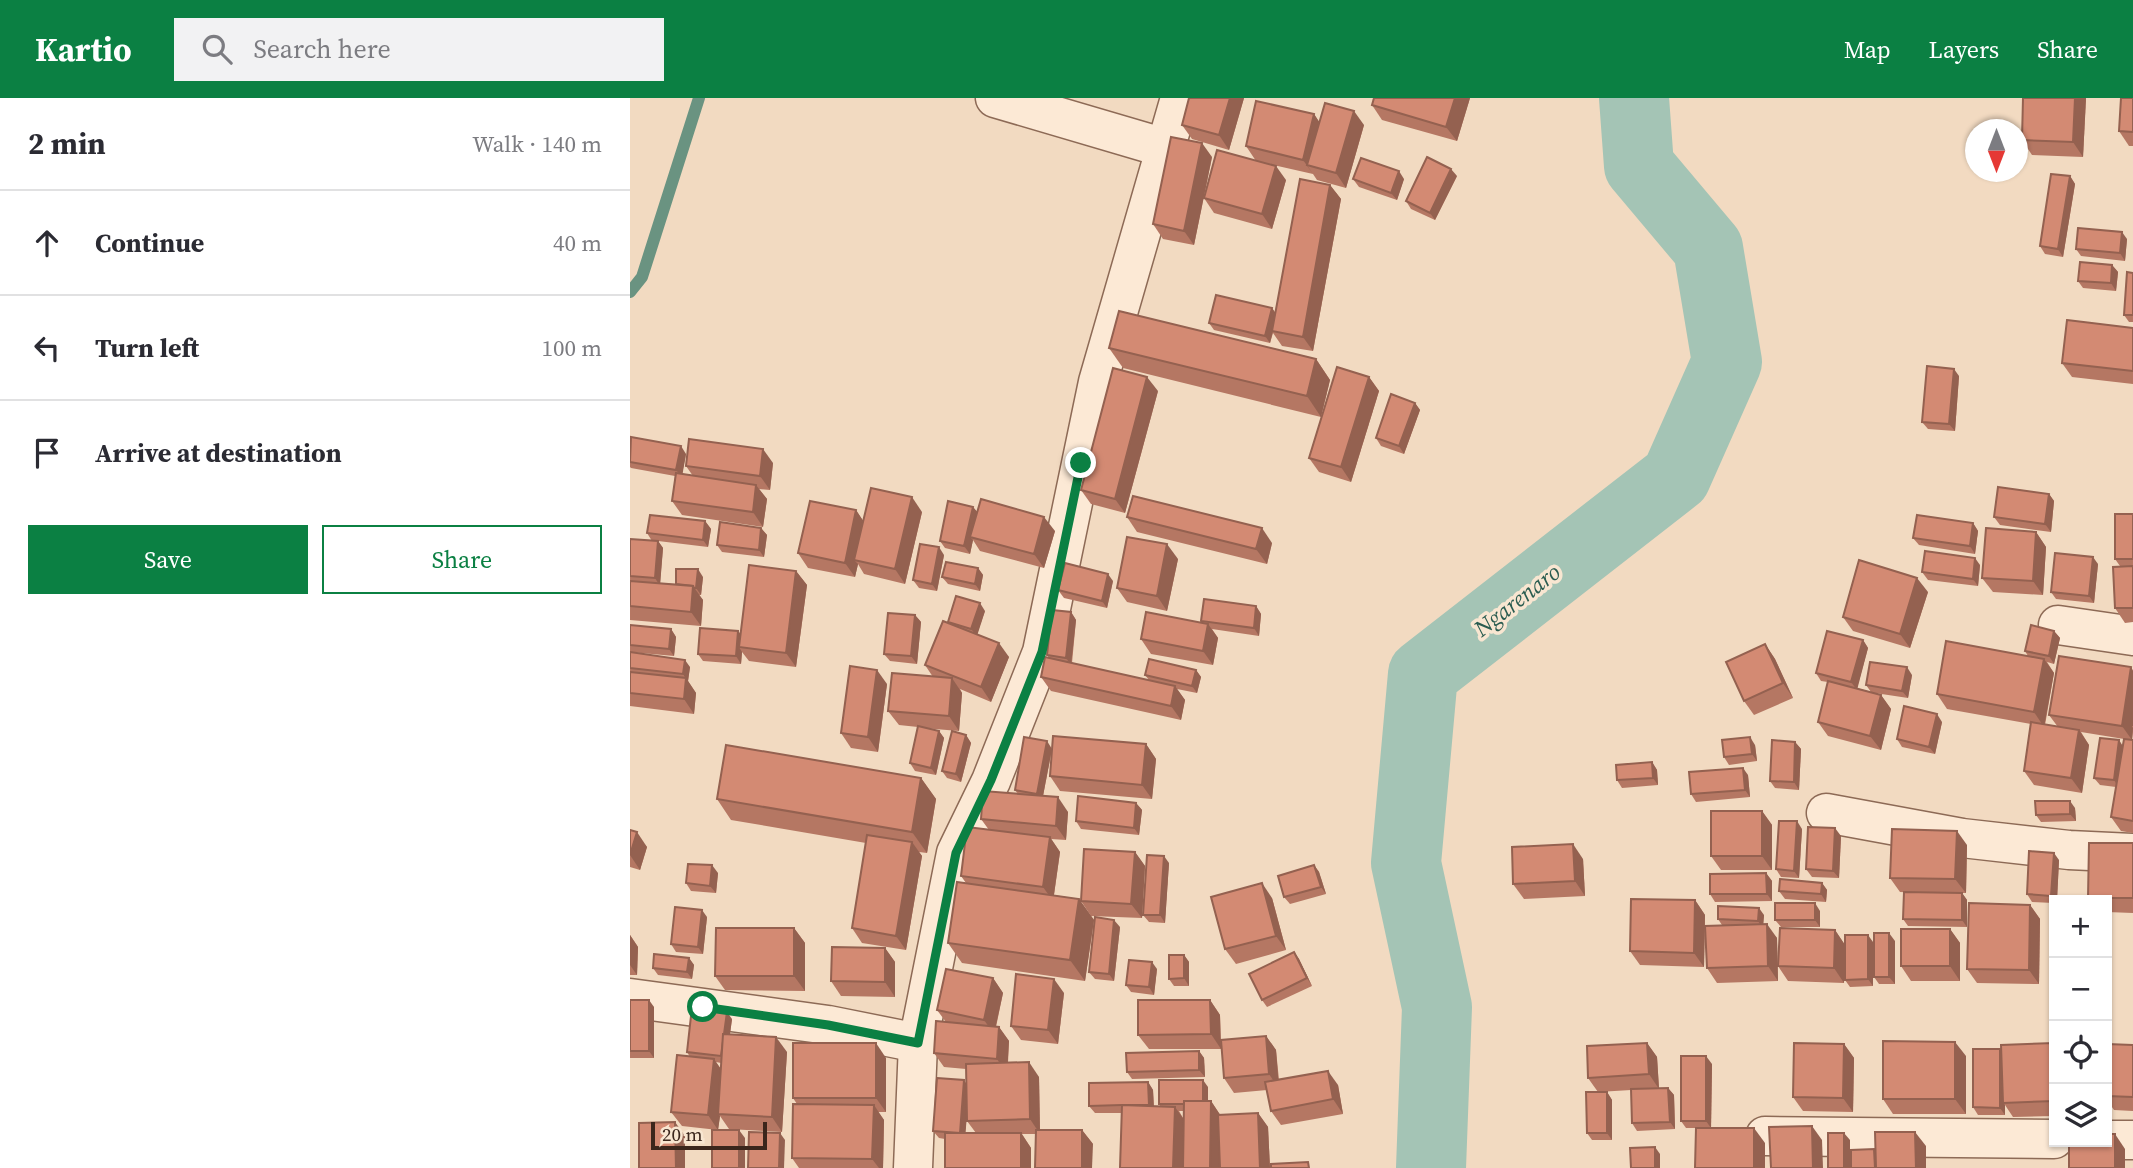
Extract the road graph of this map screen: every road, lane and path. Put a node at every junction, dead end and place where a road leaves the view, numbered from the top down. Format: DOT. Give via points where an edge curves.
graph roads {
  1 [pos="995,98"];
  2 [pos="1180,98"];
  3 [pos="1165,148"];
  4 [pos="2058,625"];
  5 [pos="2133,636"];
  6 [pos="1826,813"];
  7 [pos="2133,853"];
  8 [pos="630,998"];
  9 [pos="918,1043"];
  10 [pos="1765,1136"];
  11 [pos="2049,1139"];
  12 [pos="2112,1140"];
  13 [pos="2133,1140"];
  14 [pos="913,1168"];
  1 -- 3 [label="street"];
  2 -- 3 [label="street"];
  3 -- 9 [label="street" via="1098,382 1042,652 956,853"];
  4 -- 5 [label="street"];
  6 -- 7 [label="street" via="1962,838"];
  8 -- 9 [label="street" via="828,1025"];
  9 -- 14 [label="street"];
  10 -- 11 [label="street"];
  12 -- 13 [label="street"];
}
